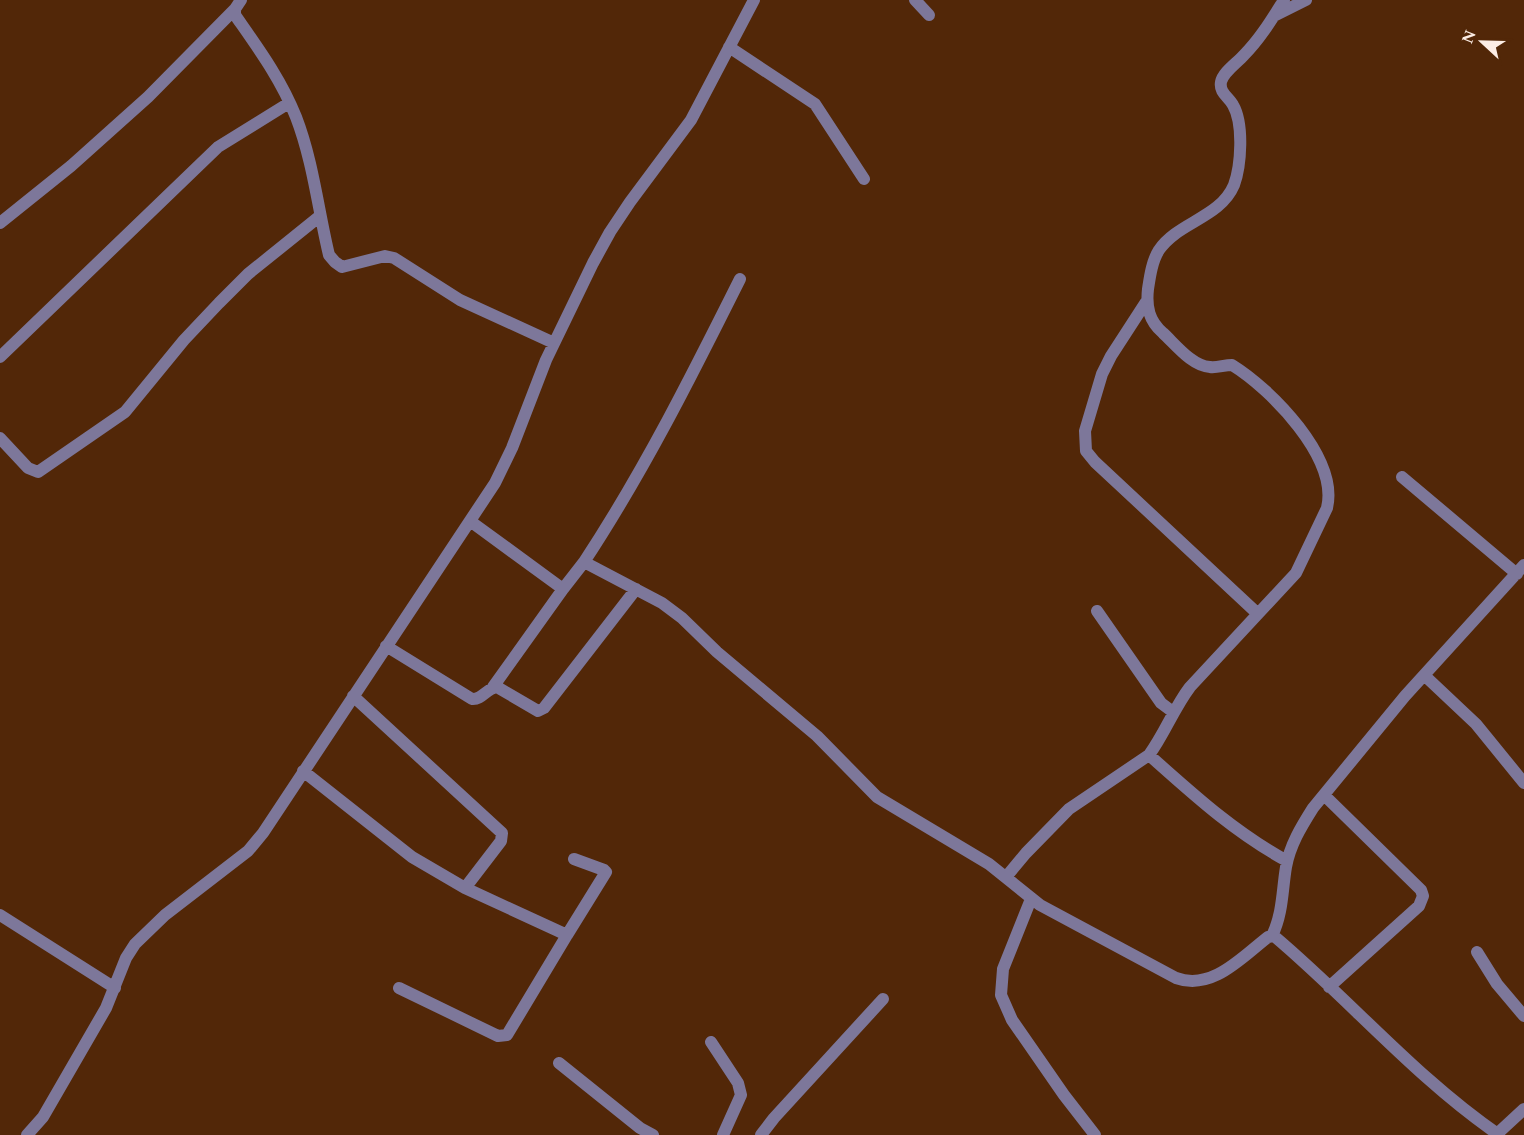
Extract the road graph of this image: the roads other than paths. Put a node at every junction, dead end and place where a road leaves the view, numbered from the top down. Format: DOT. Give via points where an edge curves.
graph roads {
  1 [pos="754,0"];
  2 [pos="915,0"];
  3 [pos="1284,0"];
  4 [pos="1306,0"];
  5 [pos="238,4"];
  6 [pos="929,15"];
  7 [pos="1273,16"];
  8 [pos="729,47"];
  9 [pos="289,103"];
  10 [pos="864,179"];
  11 [pos="320,216"];
  12 [pos="0,223"];
  13 [pos="740,279"];
  14 [pos="1146,302"];
  15 [pos="554,344"];
  16 [pos="0,357"];
  17 [pos="0,438"];
  18 [pos="1402,477"];
  19 [pos="470,521"];
  20 [pos="584,561"];
  21 [pos="1520,569"];
  22 [pos="563,589"];
  23 [pos="636,589"];
  24 [pos="1097,611"];
  25 [pos="1258,614"];
  26 [pos="386,646"];
  27 [pos="1424,675"];
  28 [pos="493,687"];
  29 [pos="352,696"];
  30 [pos="1173,712"];
  31 [pos="1149,754"];
  32 [pos="303,771"];
  33 [pos="1524,783"];
  34 [pos="1324,795"];
  35 [pos="574,859"];
  36 [pos="1287,861"];
  37 [pos="1006,877"];
  38 [pos="465,888"];
  39 [pos="1031,899"];
  40 [pos="0,915"];
  41 [pos="567,935"];
  42 [pos="1272,936"];
  43 [pos="1477,952"];
  44 [pos="1329,987"];
  45 [pos="115,988"];
  46 [pos="399,988"];
  47 [pos="883,999"];
  48 [pos="1524,1016"];
  49 [pos="711,1042"];
  50 [pos="559,1063"];
  51 [pos="1524,1108"];
  52 [pos="27,1135"];
  53 [pos="653,1135"];
  54 [pos="723,1135"];
  55 [pos="761,1135"];
  56 [pos="1095,1135"];
  57 [pos="1498,1135"];
  1 -- 8 [label="street"];
  2 -- 6 [label="street"];
  3 -- 7 [label="street"];
  4 -- 7 [label="street"];
  5 -- 9 [label="street" via="235,15 274,71"];
  5 -- 12 [label="street" via="148,97"];
  7 -- 14 [label="street" via="1221,82 1222,92 1238,117 1239,171 1233,188 1218,206 1159,250"];
  8 -- 10 [label="street" via="815,104"];
  8 -- 15 [label="street" via="691,120 610,232"];
  9 -- 11 [label="street" via="312,172"];
  9 -- 16 [label="street" via="218,147"];
  11 -- 15 [label="street" via="329,255 342,267 385,256 394,258 460,300"];
  11 -- 17 [label="street" via="248,274 112,422 38,472 28,468"];
  13 -- 20 [label="street" via="670,417"];
  14 -- 25 [label="street" via="1102,374 1085,431 1086,451"];
  14 -- 25 [label="street" via="1155,327 1193,360 1213,368 1232,365 1286,409 1310,443 1329,485 1327,508 1296,573"];
  15 -- 19 [label="street" via="512,448"];
  18 -- 21 [label="street"];
  19 -- 22 [label="street"];
  19 -- 26 [label="street"];
  20 -- 22 [label="street"];
  20 -- 23 [label="street"];
  21 -- 27 [label="street"];
  22 -- 28 [label="street"];
  23 -- 28 [label="street" via="542,710 534,710"];
  23 -- 37 [label="street" via="682,618 817,736 877,797"];
  24 -- 30 [label="street" via="1154,694"];
  25 -- 30 [label="street" via="1190,687"];
  26 -- 28 [label="street" via="472,699"];
  26 -- 29 [label="street"];
  27 -- 33 [label="street" via="1476,724"];
  27 -- 34 [label="street"];
  29 -- 32 [label="street"];
  29 -- 38 [label="street" via="501,830 501,841"];
  30 -- 31 [label="street"];
  31 -- 36 [label="street" via="1218,816"];
  31 -- 37 [label="street" via="1069,809"];
  32 -- 38 [label="street" via="412,857"];
  32 -- 45 [label="street" via="248,851 165,915 135,944"];
  34 -- 36 [label="street" via="1300,827"];
  34 -- 44 [label="street" via="1423,896 1419,906"];
  35 -- 41 [label="street" via="606,872"];
  36 -- 42 [label="street" via="1281,913"];
  37 -- 39 [label="street"];
  38 -- 41 [label="street"];
  39 -- 42 [label="street" via="1187,982 1198,982 1222,972"];
  39 -- 56 [label="street" via="1003,969 1001,995 1012,1020"];
  40 -- 45 [label="street"];
  41 -- 46 [label="street" via="507,1035 498,1035"];
  42 -- 44 [label="street"];
  43 -- 48 [label="street"];
  44 -- 57 [label="street" via="1444,1094"];
  45 -- 52 [label="street" via="44,1117"];
  47 -- 55 [label="street"];
  49 -- 54 [label="street" via="738,1083 741,1095"];
  50 -- 53 [label="street"];
  51 -- 57 [label="street"];
}
